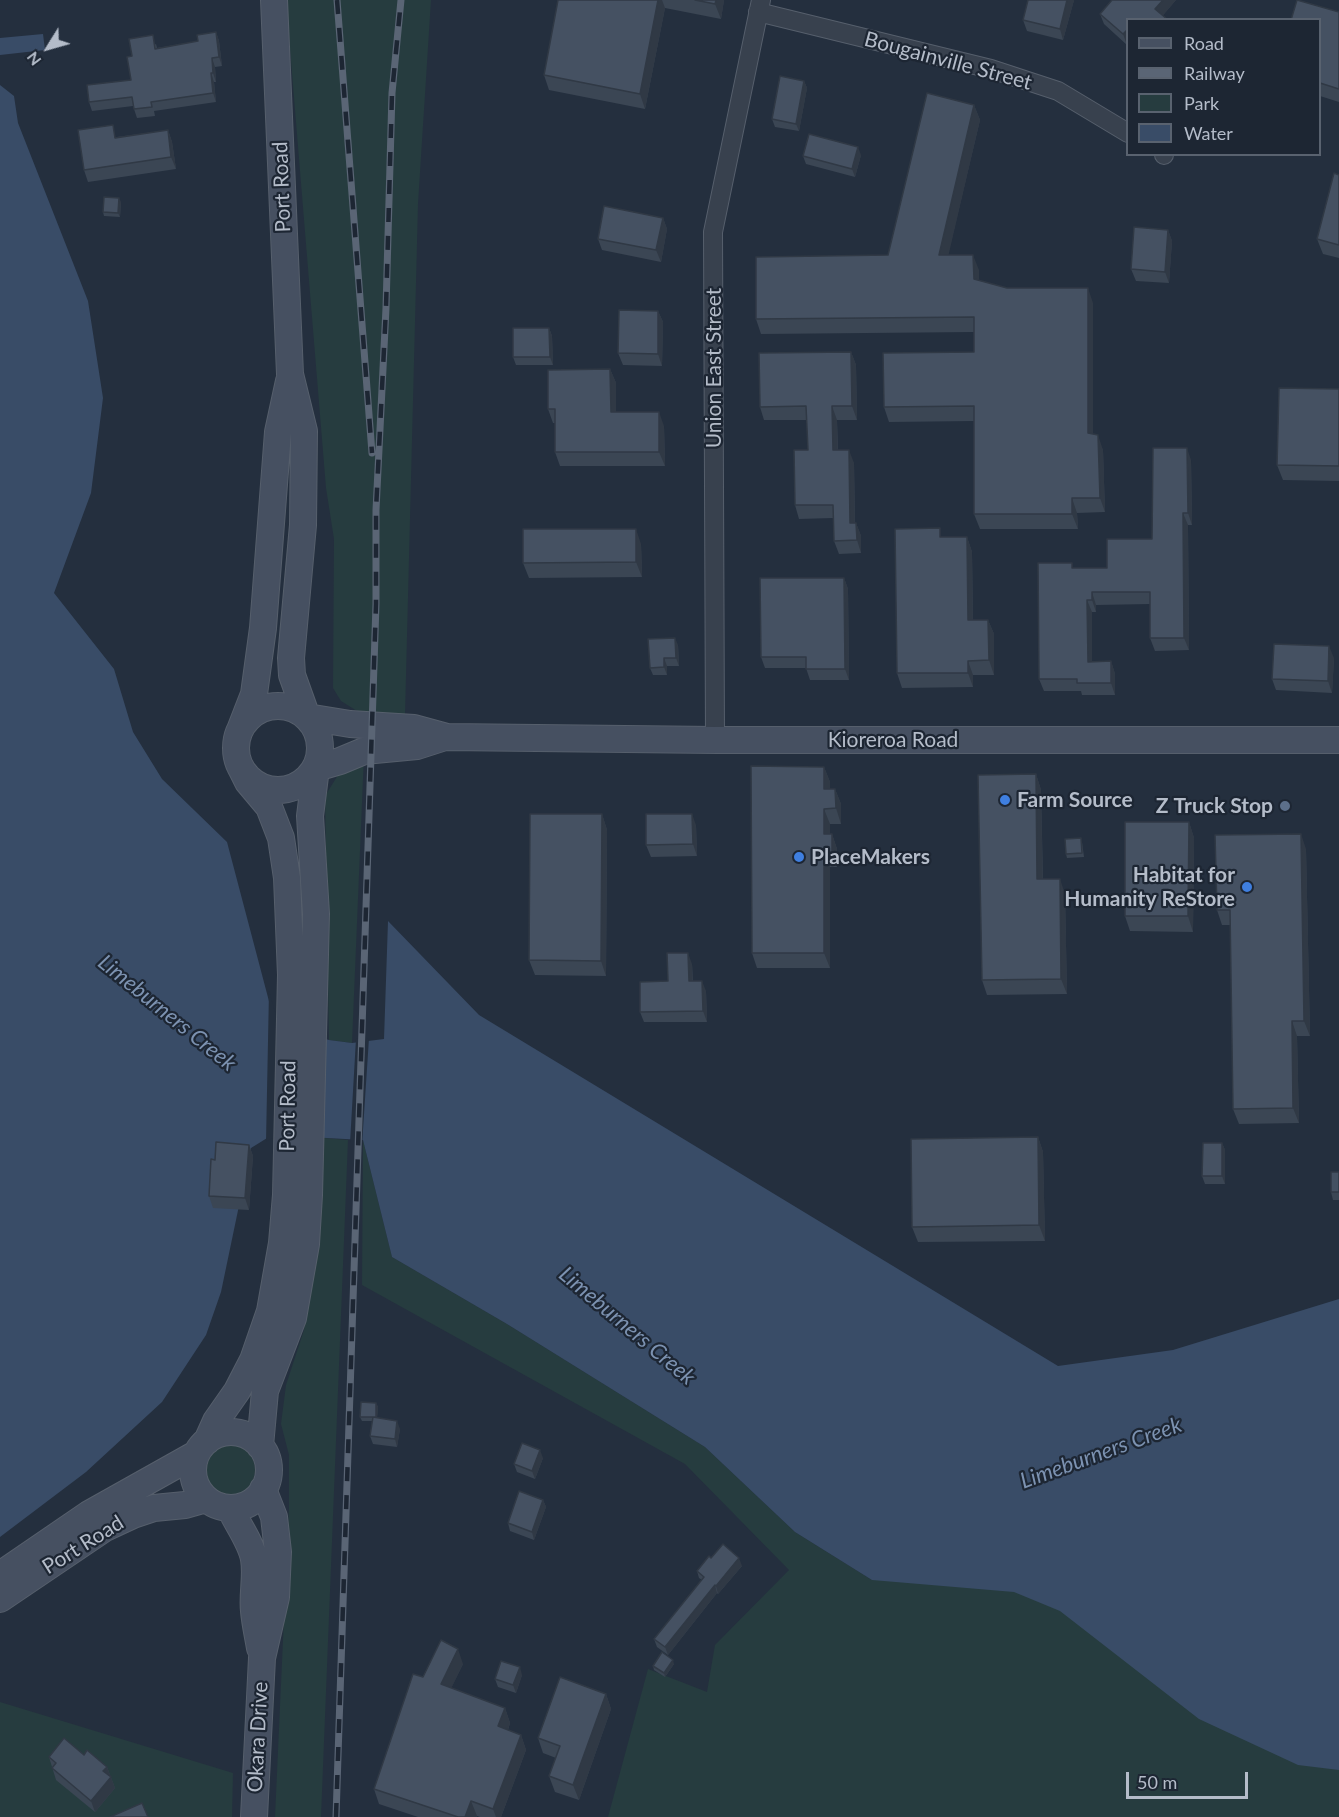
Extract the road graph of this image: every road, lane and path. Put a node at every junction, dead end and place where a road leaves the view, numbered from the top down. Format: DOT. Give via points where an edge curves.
graph roads {
  1 [pos="274,0"];
  2 [pos="760,6"];
  3 [pos="1126,132"];
  4 [pos="290,374"];
  5 [pos="307,717"];
  6 [pos="240,730"];
  7 [pos="447,736"];
  8 [pos="715,740"];
  9 [pos="1339,740"];
  10 [pos="241,768"];
  11 [pos="316,768"];
  12 [pos="303,975"];
  13 [pos="297,1195"];
  14 [pos="260,1446"];
  15 [pos="201,1448"];
  16 [pos="263,1490"];
  17 [pos="206,1499"];
  18 [pos="230,1508"];
  19 [pos="0,1575"];
  20 [pos="0,1599"];
  21 [pos="262,1658"];
  22 [pos="254,1817"];
  1 -- 4 [label="main road, Port Road"];
  2 -- 3 [label="street, Bougainville Street" via="1058,91"];
  2 -- 8 [label="street, Union East Street" via="713,232"];
  4 -- 5 [label="main road, Port Road" via="304,431 303,525 291,658 292,675"];
  4 -- 6 [label="main road, Port Road" via="278,432 254,694"];
  5 -- 6 [label="main road" via="284,706 270,706 248,719"];
  5 -- 7 [label="main road, Kioreroa Road" via="414,728"];
  5 -- 11 [label="main road, Port Road" via="320,741"];
  6 -- 10 [label="main road, Port Road" via="236,742"];
  7 -- 8 [label="main road, Kioreroa Road"];
  7 -- 11 [label="main road, Kioreroa Road" via="417,746 364,751"];
  8 -- 9 [label="main road, Kioreroa Road"];
  10 -- 11 [label="main road" via="260,786 285,790 302,782"];
  10 -- 12 [label="main road, Port Road" via="269,807 281,838"];
  11 -- 12 [label="main road, Port Road" via="310,816 316,914"];
  12 -- 13 [label="main road, Port Road"];
  13 -- 14 [label="main road, Port Road" via="306,1244 292,1318 266,1391"];
  13 -- 15 [label="main road, Port Road" via="282,1243 270,1311 253,1360"];
  14 -- 15 [label="main road" via="234,1432 215,1435"];
  14 -- 16 [label="main road" via="267,1463"];
  15 -- 17 [label="main road" via="193,1466 194,1478"];
  15 -- 19 [label="main road, Port Road" via="89,1514"];
  16 -- 18 [label="main road" via="249,1503"];
  16 -- 21 [label="main road, Okara Drive" via="274,1517 278,1552 276,1597"];
  17 -- 18 [label="main road"];
  17 -- 20 [label="main road, Port Road" via="154,1508 114,1524"];
  18 -- 21 [label="main road, Okara Drive" via="254,1557 253,1610"];
  21 -- 22 [label="main road, Okara Drive"];
}
